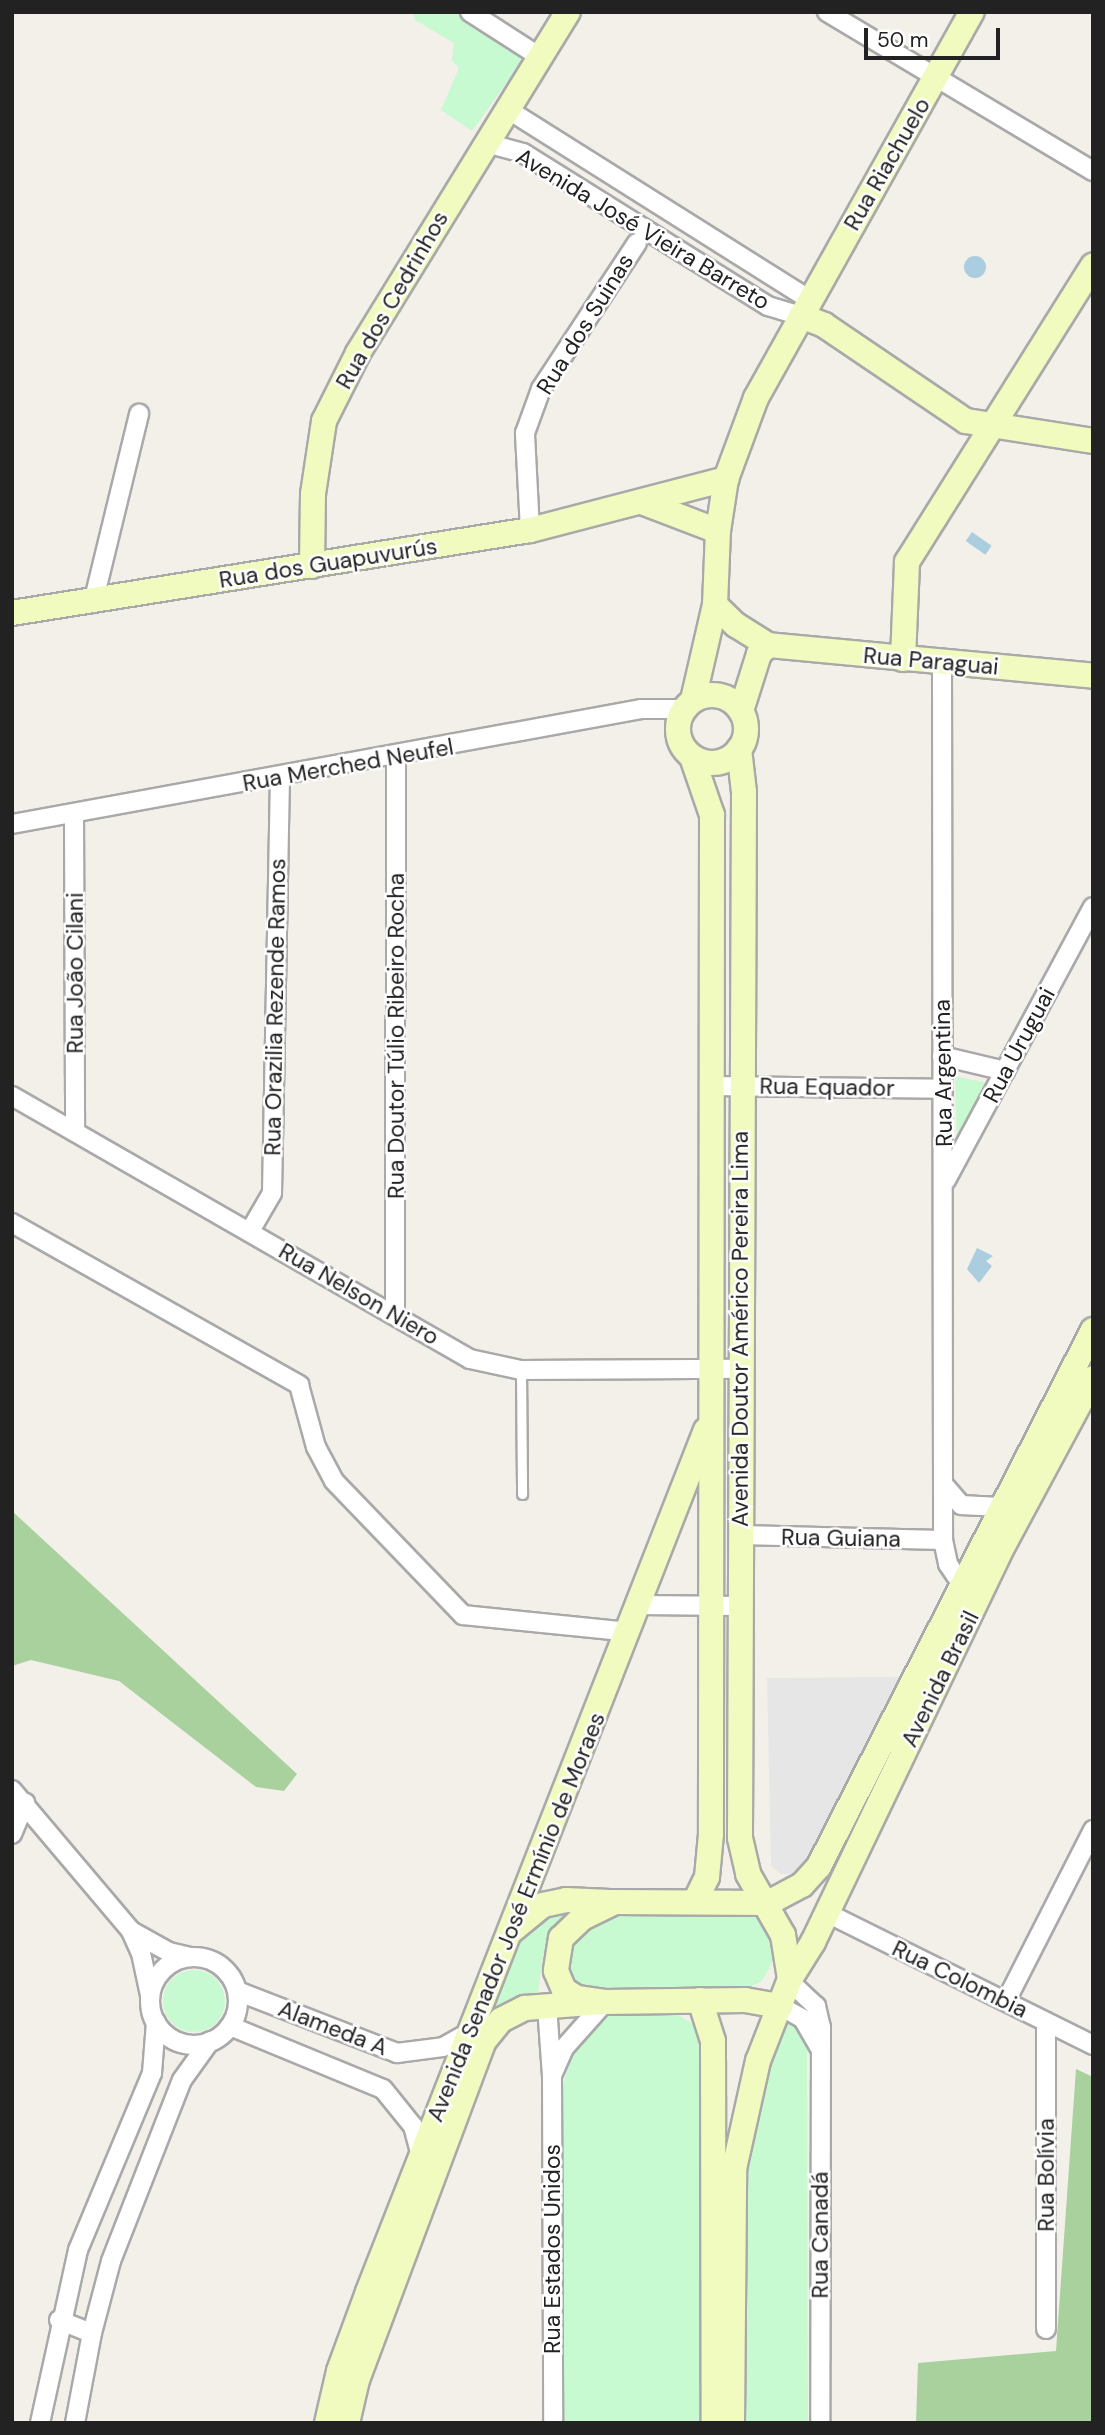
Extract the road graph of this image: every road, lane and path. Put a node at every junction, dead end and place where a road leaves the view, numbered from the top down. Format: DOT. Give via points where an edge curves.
graph roads {
  1 [pos="470,12"];
  2 [pos="568,12"];
  3 [pos="827,12"];
  4 [pos="972,12"];
  5 [pos="540,57"];
  6 [pos="935,78"];
  7 [pos="506,109"];
  8 [pos="486,143"];
  9 [pos="1093,171"];
  10 [pos="637,243"];
  11 [pos="1093,266"];
  12 [pos="811,314"];
  13 [pos="139,414"];
  14 [pos="990,425"];
  15 [pos="1093,441"];
  16 [pos="726,479"];
  17 [pos="642,502"];
  18 [pos="530,530"];
  19 [pos="718,531"];
  20 [pos="312,566"];
  21 [pos="93,603"];
  22 [pos="715,605"];
  23 [pos="12,613"];
  24 [pos="768,645"];
  25 [pos="903,659"];
  26 [pos="942,662"];
  27 [pos="1093,676"];
  28 [pos="689,705"];
  29 [pos="741,711"];
  30 [pos="739,749"];
  31 [pos="396,756"];
  32 [pos="692,757"];
  33 [pos="280,777"];
  34 [pos="74,813"];
  35 [pos="12,824"];
  36 [pos="1093,907"];
  37 [pos="942,1056"];
  38 [pos="1005,1071"];
  39 [pos="711,1086"];
  40 [pos="740,1086"];
  41 [pos="943,1089"];
  42 [pos="12,1096"];
  43 [pos="75,1132"];
  44 [pos="944,1183"];
  45 [pos="12,1223"];
  46 [pos="250,1231"];
  47 [pos="395,1315"];
  48 [pos="1093,1330"];
  49 [pos="713,1369"];
  50 [pos="740,1369"];
  51 [pos="521,1370"];
  52 [pos="1093,1378"];
  53 [pos="712,1413"];
  54 [pos="943,1484"];
  55 [pos="523,1494"];
  56 [pos="1000,1507"];
  57 [pos="740,1535"];
  58 [pos="943,1540"];
  59 [pos="971,1588"];
  60 [pos="640,1605"];
  61 [pos="712,1606"];
  62 [pos="740,1606"];
  63 [pos="629,1632"];
  64 [pos="712,1692"];
  65 [pos="740,1693"];
  66 [pos="881,1742"];
  67 [pos="903,1755"];
  68 [pos="726,1769"];
  69 [pos="18,1797"];
  70 [pos="1093,1830"];
  71 [pos="12,1834"];
  72 [pos="696,1899"];
  73 [pos="615,1902"];
  74 [pos="768,1903"];
  75 [pos="827,1913"];
  76 [pos="131,1931"];
  77 [pos="508,1934"];
  78 [pos="555,1954"];
  79 [pos="190,1957"];
  80 [pos="789,1980"];
  81 [pos="237,1991"];
  82 [pos="150,1998"];
  83 [pos="700,2000"];
  84 [pos="1006,2001"];
  85 [pos="605,2002"];
  86 [pos="547,2006"];
  87 [pos="780,2006"];
  88 [pos="156,2022"];
  89 [pos="1046,2022"];
  90 [pos="230,2026"];
  91 [pos="470,2032"];
  92 [pos="210,2041"];
  93 [pos="1093,2045"];
  94 [pos="819,2047"];
  95 [pos="552,2076"];
  96 [pos="421,2157"];
  97 [pos="59,2320"];
  98 [pos="1046,2329"];
  99 [pos="92,2333"];
  100 [pos="40,2423"];
  101 [pos="75,2423"];
  102 [pos="327,2423"];
  103 [pos="347,2423"];
  104 [pos="553,2423"];
  105 [pos="714,2423"];
  106 [pos="732,2423"];
  107 [pos="820,2423"];
  1 -- 5 [label="street"];
  2 -- 5 [label="main road, Rua dos Cedrinhos"];
  3 -- 6 [label="street"];
  4 -- 6 [label="main road, Rua Riachuelo"];
  5 -- 7 [label="main road, Rua dos Cedrinhos"];
  6 -- 9 [label="street"];
  6 -- 12 [label="main road, Rua Riachuelo"];
  7 -- 8 [label="main road, Rua dos Cedrinhos"];
  7 -- 12 [label="street, Avenida José Vieira Barreto"];
  8 -- 12 [label="street, Avenida José Vieira Barreto" via="523,153 768,306"];
  8 -- 20 [label="main road, Rua dos Cedrinhos" via="358,354 324,421 313,494"];
  10 -- 18 [label="street, Rua dos Suinas" via="541,388 525,433"];
  11 -- 14 [label="main road"];
  12 -- 14 [label="main road" via="966,421"];
  12 -- 16 [label="main road" via="756,398"];
  13 -- 21 [label="street"];
  14 -- 15 [label="main road"];
  14 -- 25 [label="main road" via="907,562"];
  16 -- 17 [label="main road, Rua dos Guapuvurús"];
  16 -- 19 [label="main road"];
  17 -- 18 [label="main road, Rua dos Guapuvurús"];
  17 -- 19 [label="main road"];
  18 -- 20 [label="main road, Rua dos Guapuvurús"];
  19 -- 22 [label="main road"];
  20 -- 21 [label="main road, Rua dos Guapuvurús"];
  21 -- 23 [label="main road, Rua dos Guapuvurús"];
  22 -- 24 [label="main road, Rua Paraguai"];
  22 -- 28 [label="main road"];
  24 -- 25 [label="main road, Rua Paraguai"];
  24 -- 29 [label="main road" via="759,654"];
  25 -- 26 [label="main road, Rua Paraguai"];
  26 -- 27 [label="main road, Rua Paraguai"];
  26 -- 37 [label="street, Rua Argentina"];
  28 -- 29 [label="main road" via="719,696"];
  28 -- 31 [label="street, Rua Merched Neufel" via="641,709"];
  28 -- 32 [label="main road" via="679,738"];
  29 -- 30 [label="main road" via="745,723"];
  30 -- 32 [label="main road" via="717,762"];
  30 -- 40 [label="main road, Avenida Doutor Américo Pereira Lima" via="744,792"];
  31 -- 33 [label="street, Rua Merched Neufel"];
  31 -- 47 [label="street, Rua Doutor Túlio Ribeiro Rocha"];
  32 -- 39 [label="main road, Avenida Doutor Américo Pereira Lima" via="712,815"];
  33 -- 34 [label="street, Rua Merched Neufel"];
  33 -- 46 [label="street, Rua Orazilia Rezende Ramos" via="272,1193"];
  34 -- 35 [label="street, Rua Merched Neufel"];
  34 -- 43 [label="street, Rua João Cilani"];
  36 -- 38 [label="street, Rua Uruguai"];
  37 -- 38 [label="street"];
  37 -- 41 [label="street, Rua Argentina"];
  38 -- 44 [label="street, Rua Uruguai"];
  39 -- 40 [label="street, Rua Equador"];
  39 -- 49 [label="main road, Avenida Doutor Américo Pereira Lima"];
  40 -- 41 [label="street, Rua Equador"];
  40 -- 50 [label="main road, Avenida Doutor Américo Pereira Lima"];
  41 -- 44 [label="street, Rua Argentina"];
  42 -- 43 [label="street, Rua Nelson Niero"];
  43 -- 46 [label="street, Rua Nelson Niero"];
  44 -- 54 [label="street, Rua Argentina"];
  45 -- 63 [label="street" via="299,1385 316,1447 334,1481 463,1615"];
  46 -- 47 [label="street, Rua Nelson Niero"];
  47 -- 51 [label="street, Rua Nelson Niero" via="470,1359"];
  48 -- 56 [label="main road, Avenida Brasil"];
  49 -- 50 [label="street, Rua Nelson Niero"];
  49 -- 51 [label="street, Rua Nelson Niero"];
  49 -- 53 [label="main road, Avenida Doutor Américo Pereira Lima"];
  50 -- 57 [label="main road, Avenida Doutor Américo Pereira Lima"];
  51 -- 55 [label="lane"];
  52 -- 59 [label="main road, Avenida Brasil"];
  53 -- 60 [label="main road, Avenida Senador José Ermínio de Moraes"];
  53 -- 61 [label="main road, Avenida Doutor Américo Pereira Lima"];
  54 -- 56 [label="street" via="961,1506"];
  54 -- 58 [label="street, Rua Argentina"];
  56 -- 59 [label="main road, Avenida Brasil"];
  57 -- 58 [label="street, Rua Guiana"];
  57 -- 62 [label="main road, Avenida Doutor Américo Pereira Lima"];
  58 -- 59 [label="street, Rua Argentina" via="948,1564"];
  59 -- 66 [label="main road, Avenida Brasil"];
  59 -- 67 [label="main road, Avenida Brasil"];
  60 -- 61 [label="street"];
  60 -- 63 [label="main road, Avenida Senador José Ermínio de Moraes"];
  61 -- 62 [label="street"];
  61 -- 64 [label="main road, Avenida Doutor Américo Pereira Lima"];
  62 -- 65 [label="main road, Avenida Doutor Américo Pereira Lima"];
  63 -- 77 [label="main road, Avenida Senador José Ermínio de Moraes"];
  64 -- 65 [label="main road"];
  64 -- 68 [label="main road, Avenida Doutor Américo Pereira Lima"];
  65 -- 68 [label="main road, Avenida Doutor Américo Pereira Lima"];
  66 -- 67 [label="main road"];
  66 -- 74 [label="main road, Avenida Brasil" via="819,1866 802,1885"];
  67 -- 75 [label="main road, Avenida Brasil"];
  68 -- 72 [label="main road, Avenida Doutor Américo Pereira Lima" via="706,1877"];
  68 -- 74 [label="main road, Avenida Doutor Américo Pereira Lima" via="748,1874"];
  69 -- 71 [label="street"];
  69 -- 76 [label="street"];
  70 -- 84 [label="street"];
  72 -- 73 [label="main road"];
  72 -- 74 [label="main road"];
  73 -- 77 [label="main road" via="566,1900 543,1905"];
  73 -- 78 [label="main road" via="582,1918 561,1938"];
  74 -- 80 [label="main road, Avenida Doutor Américo Pereira Lima" via="783,1935"];
  75 -- 80 [label="main road, Avenida Brasil"];
  75 -- 84 [label="street, Rua Colombia"];
  76 -- 79 [label="street"];
  76 -- 82 [label="street" via="148,1975"];
  77 -- 91 [label="main road, Avenida Senador José Ermínio de Moraes"];
  78 -- 85 [label="main road" via="564,1990 577,1998"];
  78 -- 86 [label="main road"];
  79 -- 81 [label="street" via="215,1962 233,1979"];
  79 -- 82 [label="street" via="158,1975"];
  80 -- 87 [label="main road, Avenida Brasil"];
  80 -- 94 [label="street, Rua Canadá" via="816,2006"];
  81 -- 90 [label="street"];
  81 -- 91 [label="street, Alameda A" via="397,2053 435,2049"];
  82 -- 88 [label="street"];
  83 -- 85 [label="main road"];
  83 -- 87 [label="main road"];
  83 -- 105 [label="main road" via="713,2041"];
  84 -- 89 [label="street, Rua Colombia"];
  85 -- 86 [label="main road, Avenida Senador José Ermínio de Moraes"];
  85 -- 95 [label="street" via="564,2048"];
  86 -- 95 [label="street, Rua Estados Unidos"];
  86 -- 103 [label="main road, Avenida Senador José Ermínio de Moraes" via="525,2008 500,2020 484,2041 362,2368"];
  87 -- 94 [label="street" via="803,2019"];
  87 -- 106 [label="main road, Avenida Brasil" via="743,2112 734,2169"];
  88 -- 92 [label="street" via="163,2032 186,2043"];
  88 -- 97 [label="street" via="152,2073 78,2250"];
  89 -- 93 [label="street, Rua Colombia"];
  89 -- 98 [label="street, Rua Bolívia"];
  90 -- 92 [label="street"];
  90 -- 96 [label="street, Alameda A" via="383,2089 413,2126"];
  91 -- 96 [label="main road, Avenida Senador José Ermínio de Moraes"];
  92 -- 99 [label="street" via="182,2080 111,2261"];
  94 -- 107 [label="street, Rua Canadá"];
  95 -- 104 [label="street, Rua Estados Unidos"];
  96 -- 102 [label="main road, Avenida Senador José Ermínio de Moraes" via="339,2371"];
  97 -- 99 [label="street"];
  97 -- 100 [label="street"];
  99 -- 101 [label="street"];
}
